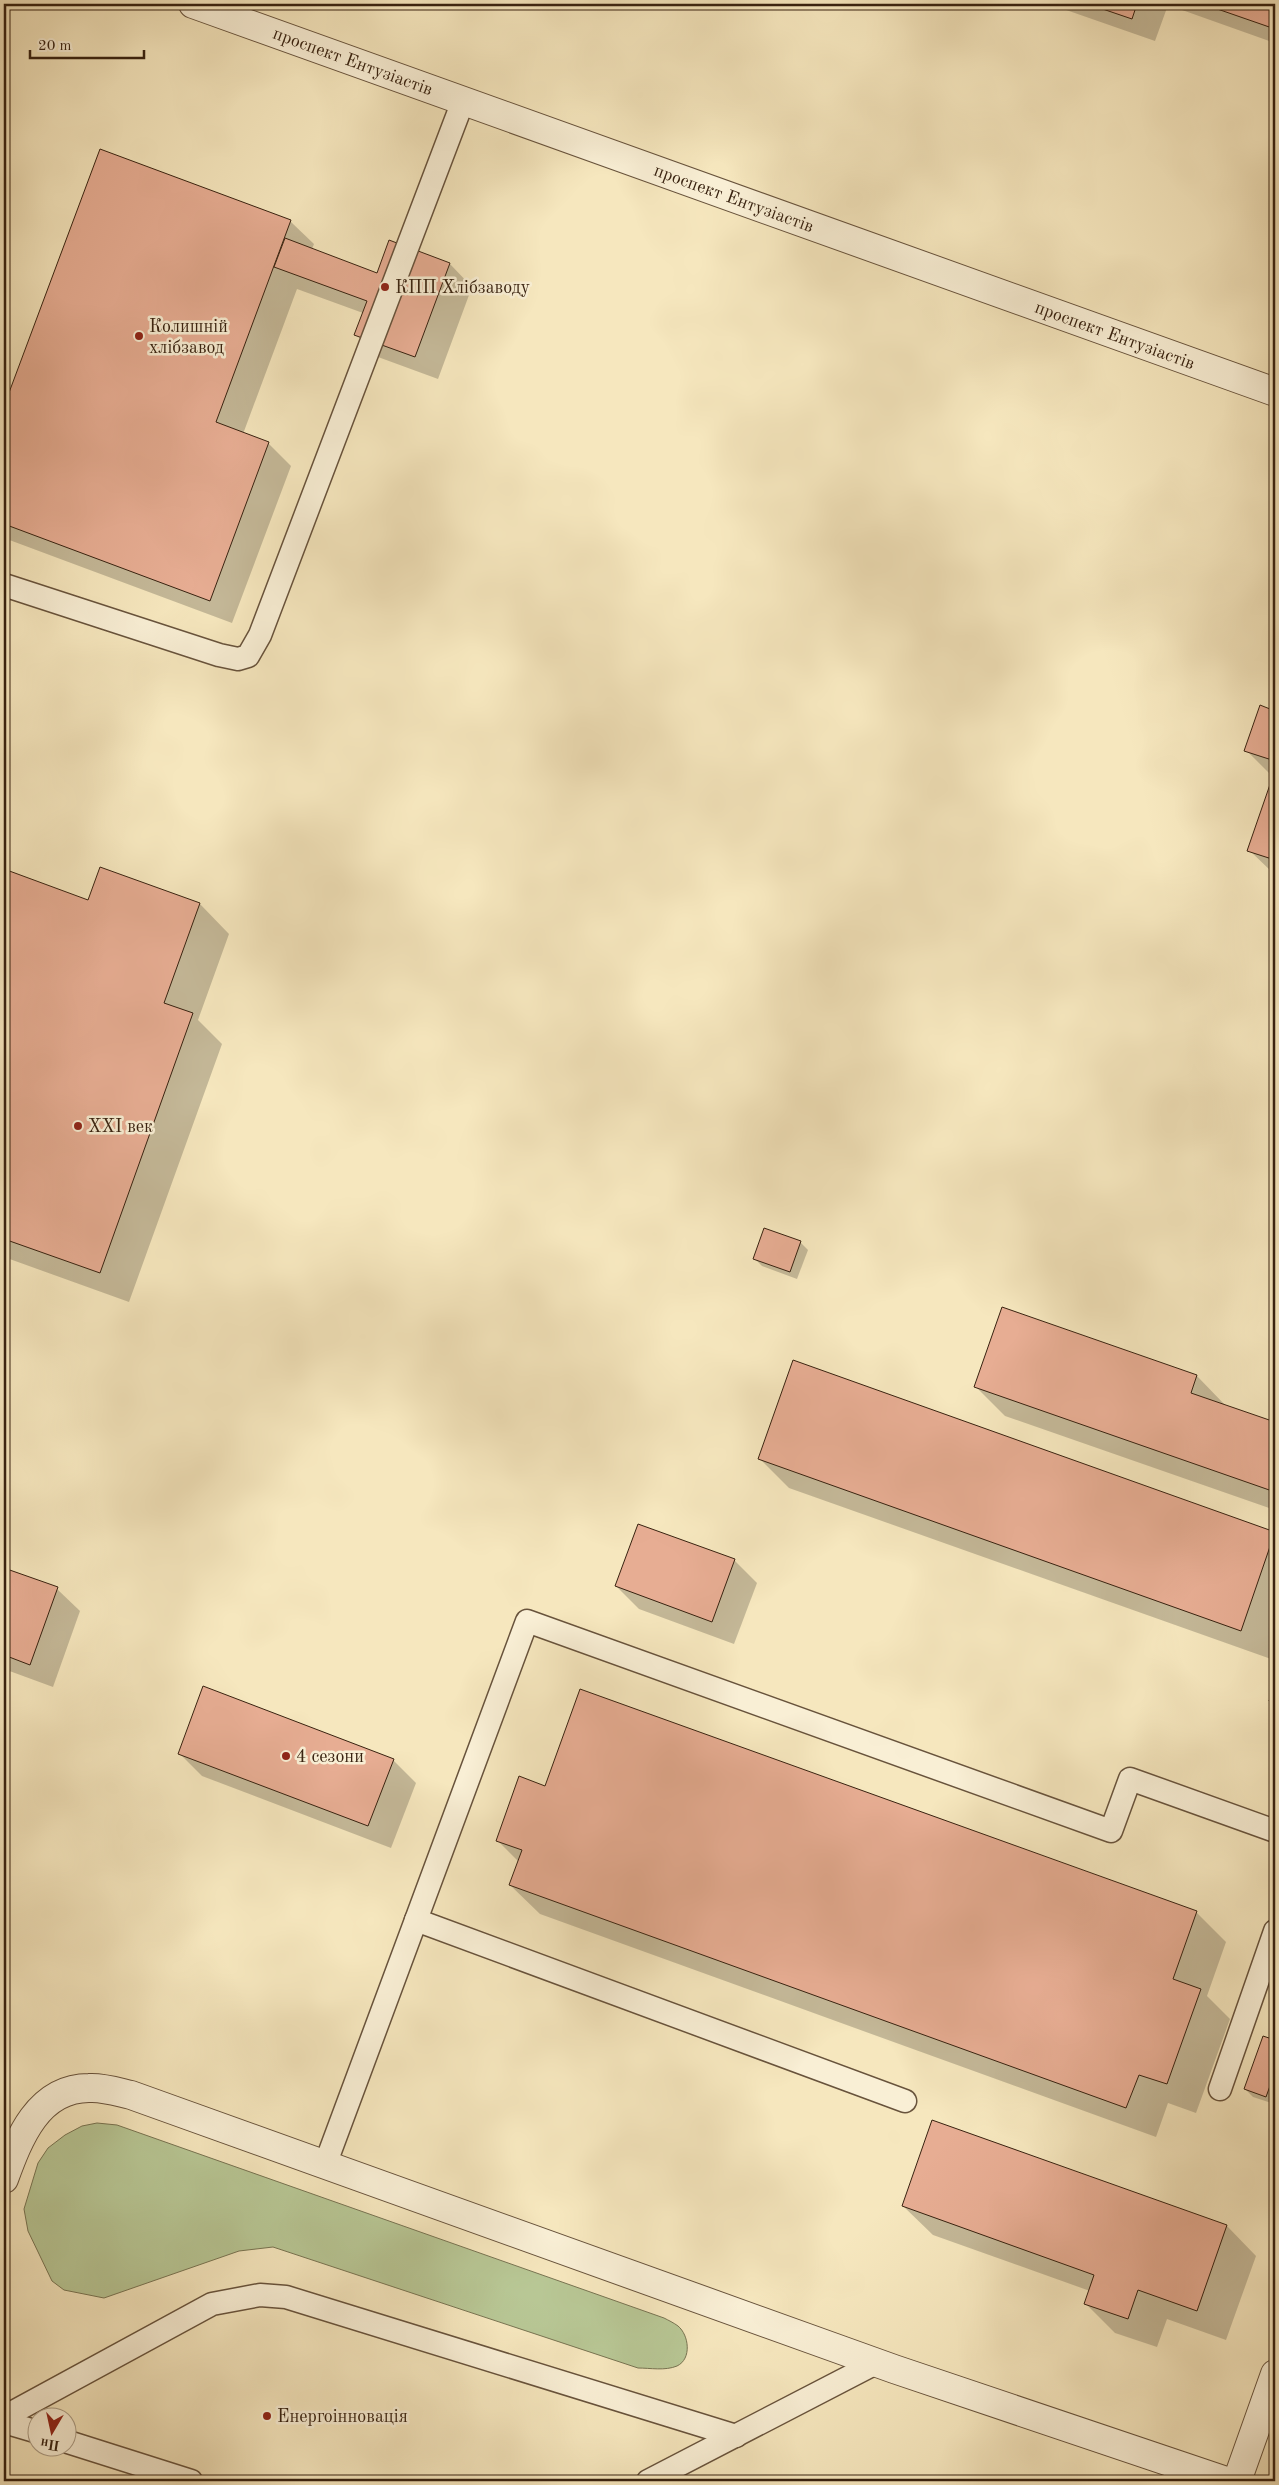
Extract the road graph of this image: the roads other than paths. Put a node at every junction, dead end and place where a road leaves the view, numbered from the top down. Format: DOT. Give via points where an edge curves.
graph roads {
  1 [pos="193,4"];
  2 [pos="463,101"];
  3 [pos="1275,392"];
  4 [pos="4,585"];
  5 [pos="1275,1831"];
  6 [pos="416,1920"];
  7 [pos="1275,1931"];
  8 [pos="1220,2089"];
  9 [pos="905,2101"];
  10 [pos="324,2164"];
  11 [pos="4,2180"];
  12 [pos="876,2363"];
  13 [pos="1275,2374"];
  14 [pos="4,2417"];
  15 [pos="4,2422"];
  16 [pos="28,2429"];
  17 [pos="736,2436"];
  18 [pos="78,2445"];
  19 [pos="191,2481"];
  20 [pos="648,2481"];
  21 [pos="1226,2481"];
  22 [pos="1237,2481"];
  1 -- 2 [label="street, проспект Ентузіастів"];
  2 -- 3 [label="street, проспект Ентузіастів"];
  2 -- 4 [label="lane" via="260,635 248,656 238,659 219,655"];
  5 -- 6 [label="lane" via="1130,1779 1111,1831 527,1620"];
  6 -- 9 [label="lane"];
  6 -- 10 [label="lane"];
  7 -- 8 [label="lane"];
  10 -- 11 [label="street" via="162,2105 131,2095 90,2088 67,2090 37,2112 14,2151"];
  10 -- 12 [label="street"];
  12 -- 17 [label="lane"];
  12 -- 21 [label="street"];
  13 -- 22 [label="street"];
  14 -- 17 [label="lane" via="212,2304 260,2295 286,2297"];
  15 -- 16 [label="lane"];
  17 -- 20 [label="lane"];
  18 -- 19 [label="lane"];
}
